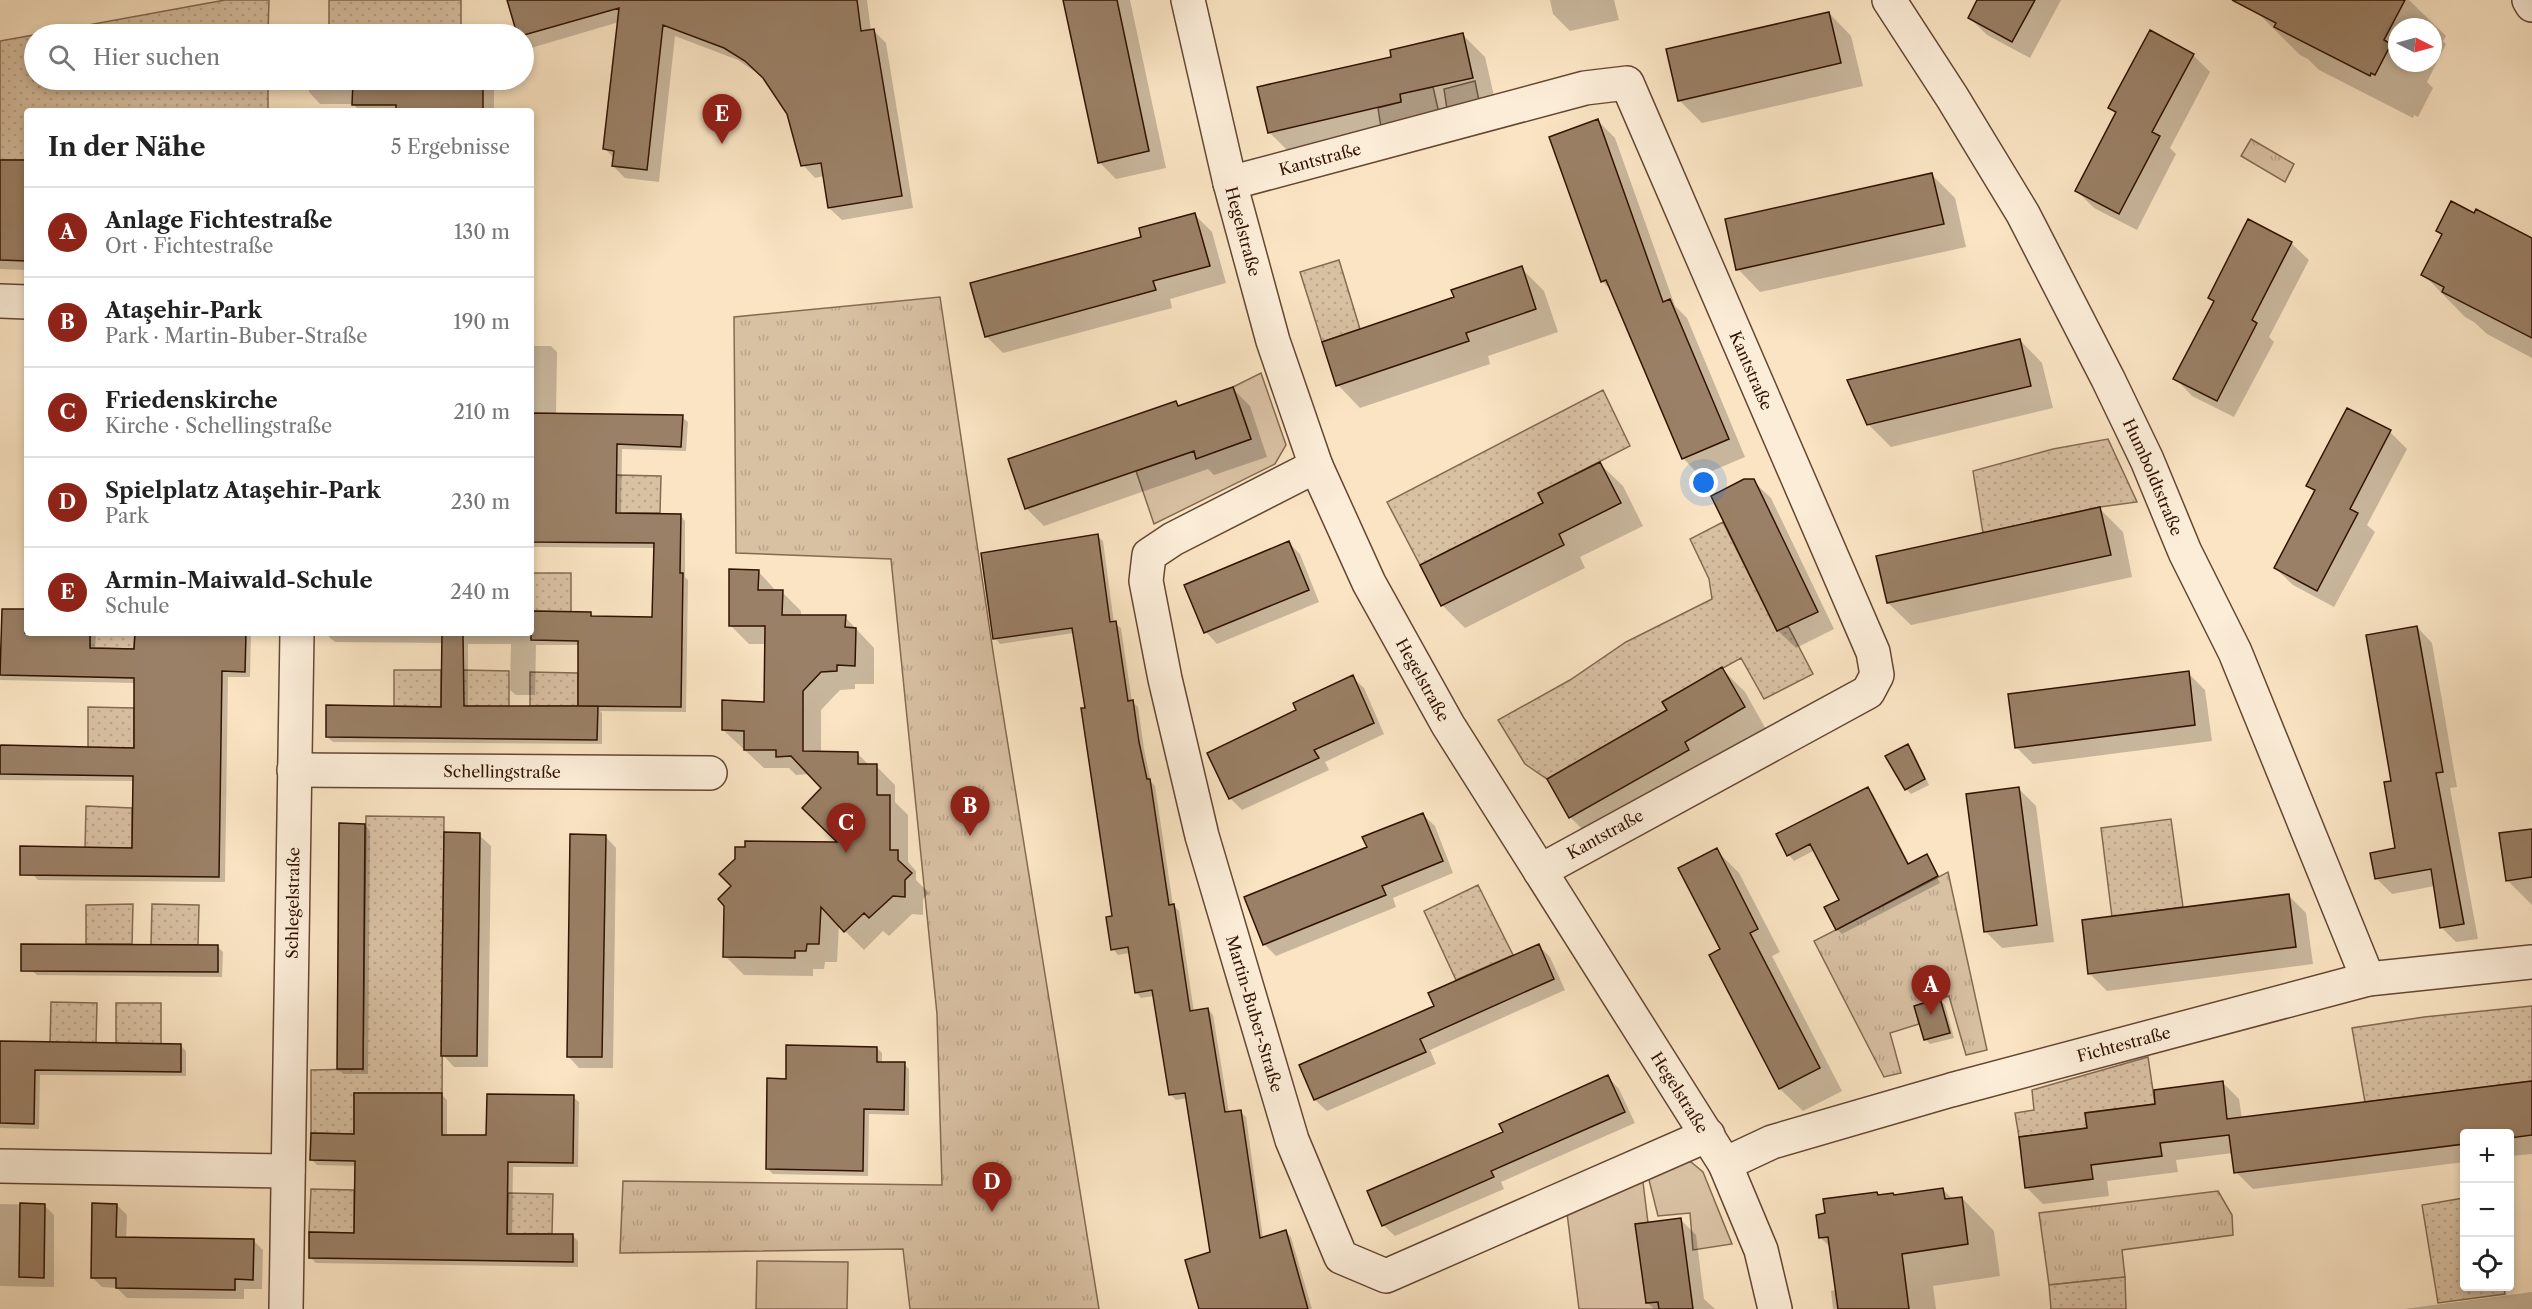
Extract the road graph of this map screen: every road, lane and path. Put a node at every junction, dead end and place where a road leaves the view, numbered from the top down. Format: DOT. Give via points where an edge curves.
graph roads {
  1 [pos="1188,0"];
  2 [pos="1889,0"];
  3 [pos="2529,0"];
  4 [pos="2532,5"];
  5 [pos="1230,183"];
  6 [pos="0,302"];
  7 [pos="24,302"];
  8 [pos="1316,466"];
  9 [pos="297,636"];
  10 [pos="294,770"];
  11 [pos="710,773"];
  12 [pos="1540,871"];
  13 [pos="2532,962"];
  14 [pos="2368,979"];
  15 [pos="1708,1135"];
  16 [pos="1725,1164"];
  17 [pos="0,1166"];
  18 [pos="288,1172"];
  19 [pos="286,1309"];
  20 [pos="1774,1309"];
  1 -- 5 [label="street, Hegelstraße"];
  2 -- 14 [label="street, Humboldtstraße" via="2023,214 2108,379 2235,652"];
  3 -- 4 [label="street"];
  5 -- 8 [label="street, Hegelstraße" via="1273,341"];
  5 -- 12 [label="street, Kantstraße" via="1584,88 1627,83 1873,652 1877,675 1868,692"];
  6 -- 7 [label="street"];
  8 -- 12 [label="street, Hegelstraße" via="1406,654"];
  8 -- 15 [label="street, Martin-Buber-Straße" via="1149,555 1146,581 1202,836 1292,1140 1341,1257 1386,1276"];
  9 -- 10 [label="street, Schlegelstraße"];
  10 -- 11 [label="street, Schellingstraße"];
  10 -- 18 [label="street, Schlegelstraße"];
  12 -- 15 [label="street, Hegelstraße"];
  13 -- 14 [label="street, Fichtestraße"];
  14 -- 16 [label="street, Fichtestraße" via="1951,1090 1772,1142"];
  15 -- 16 [label="street, Hegelstraße"];
  16 -- 20 [label="street, Hegelstraße" via="1761,1250"];
  17 -- 18 [label="street"];
  18 -- 19 [label="street, Schlegelstraße"];
}
